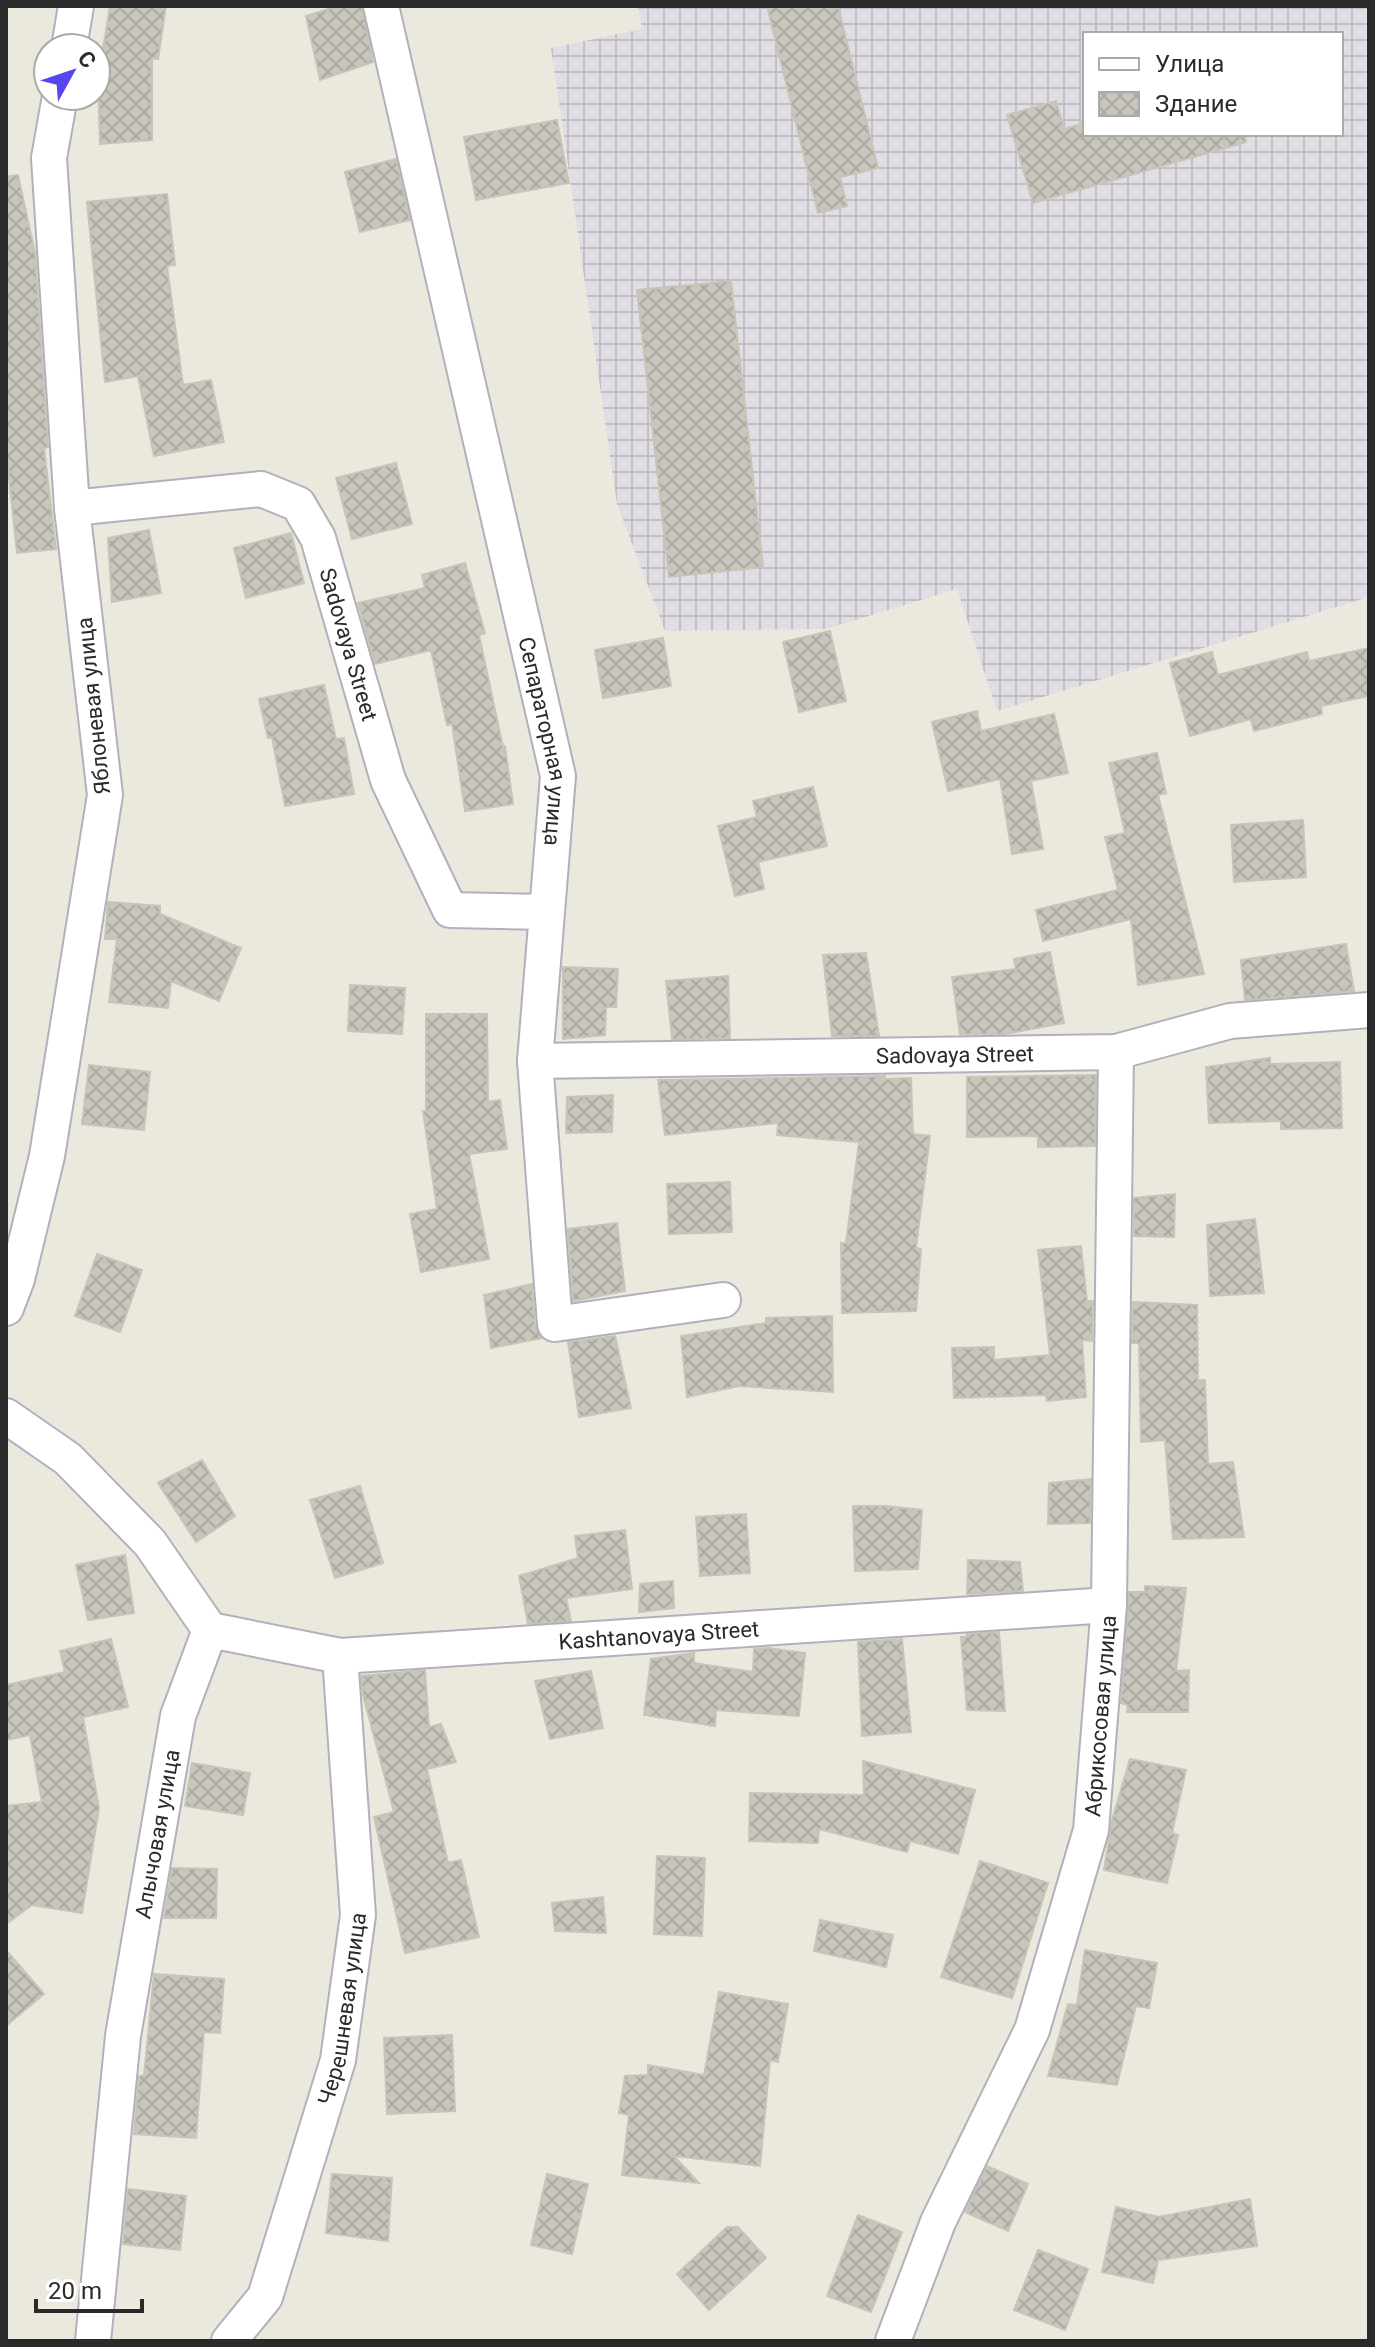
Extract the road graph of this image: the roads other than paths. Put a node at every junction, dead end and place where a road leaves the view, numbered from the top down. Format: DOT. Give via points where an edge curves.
graph roads {
  1 [pos="76,6"];
  2 [pos="381,6"];
  3 [pos="72,32"];
  4 [pos="57,112"];
  5 [pos="72,508"];
  6 [pos="546,912"];
  7 [pos="1369,1010"];
  8 [pos="1116,1052"];
  9 [pos="535,1061"];
  10 [pos="723,1300"];
  11 [pos="6,1308"];
  12 [pos="6,1416"];
  13 [pos="1109,1605"];
  14 [pos="210,1630"];
  15 [pos="340,1656"];
  16 [pos="93,2341"];
  17 [pos="229,2341"];
  18 [pos="893,2341"];
  1 -- 3 [label="street"];
  2 -- 6 [label="street, Сепараторная улица" via="558,776"];
  4 -- 5 [label="street, Яблоневая улица" via="49,158"];
  5 -- 6 [label="street, Sadovaya Street" via="261,489 298,504 318,538 388,780 450,910"];
  5 -- 11 [label="street, Яблоневая улица" via="105,795 47,1156"];
  6 -- 9 [label="street, Сепараторная улица"];
  7 -- 8 [label="street, Sadovaya Street" via="1230,1021"];
  8 -- 9 [label="street, Sadovaya Street"];
  8 -- 13 [label="street, Абрикосовая улица"];
  9 -- 10 [label="street, Сепараторная улица" via="555,1324"];
  12 -- 14 [label="street" via="68,1459 150,1543"];
  13 -- 15 [label="street, Kashtanovaya Street"];
  13 -- 18 [label="street, Абрикосовая улица" via="1091,1830 1082,1861 1032,2030 938,2222"];
  14 -- 15 [label="street, Kashtanovaya Street"];
  14 -- 16 [label="street, Алычовая улица" via="178,1716 123,2036"];
  15 -- 17 [label="street, Черешневая улица" via="358,1915 338,2060 265,2297"];
}
